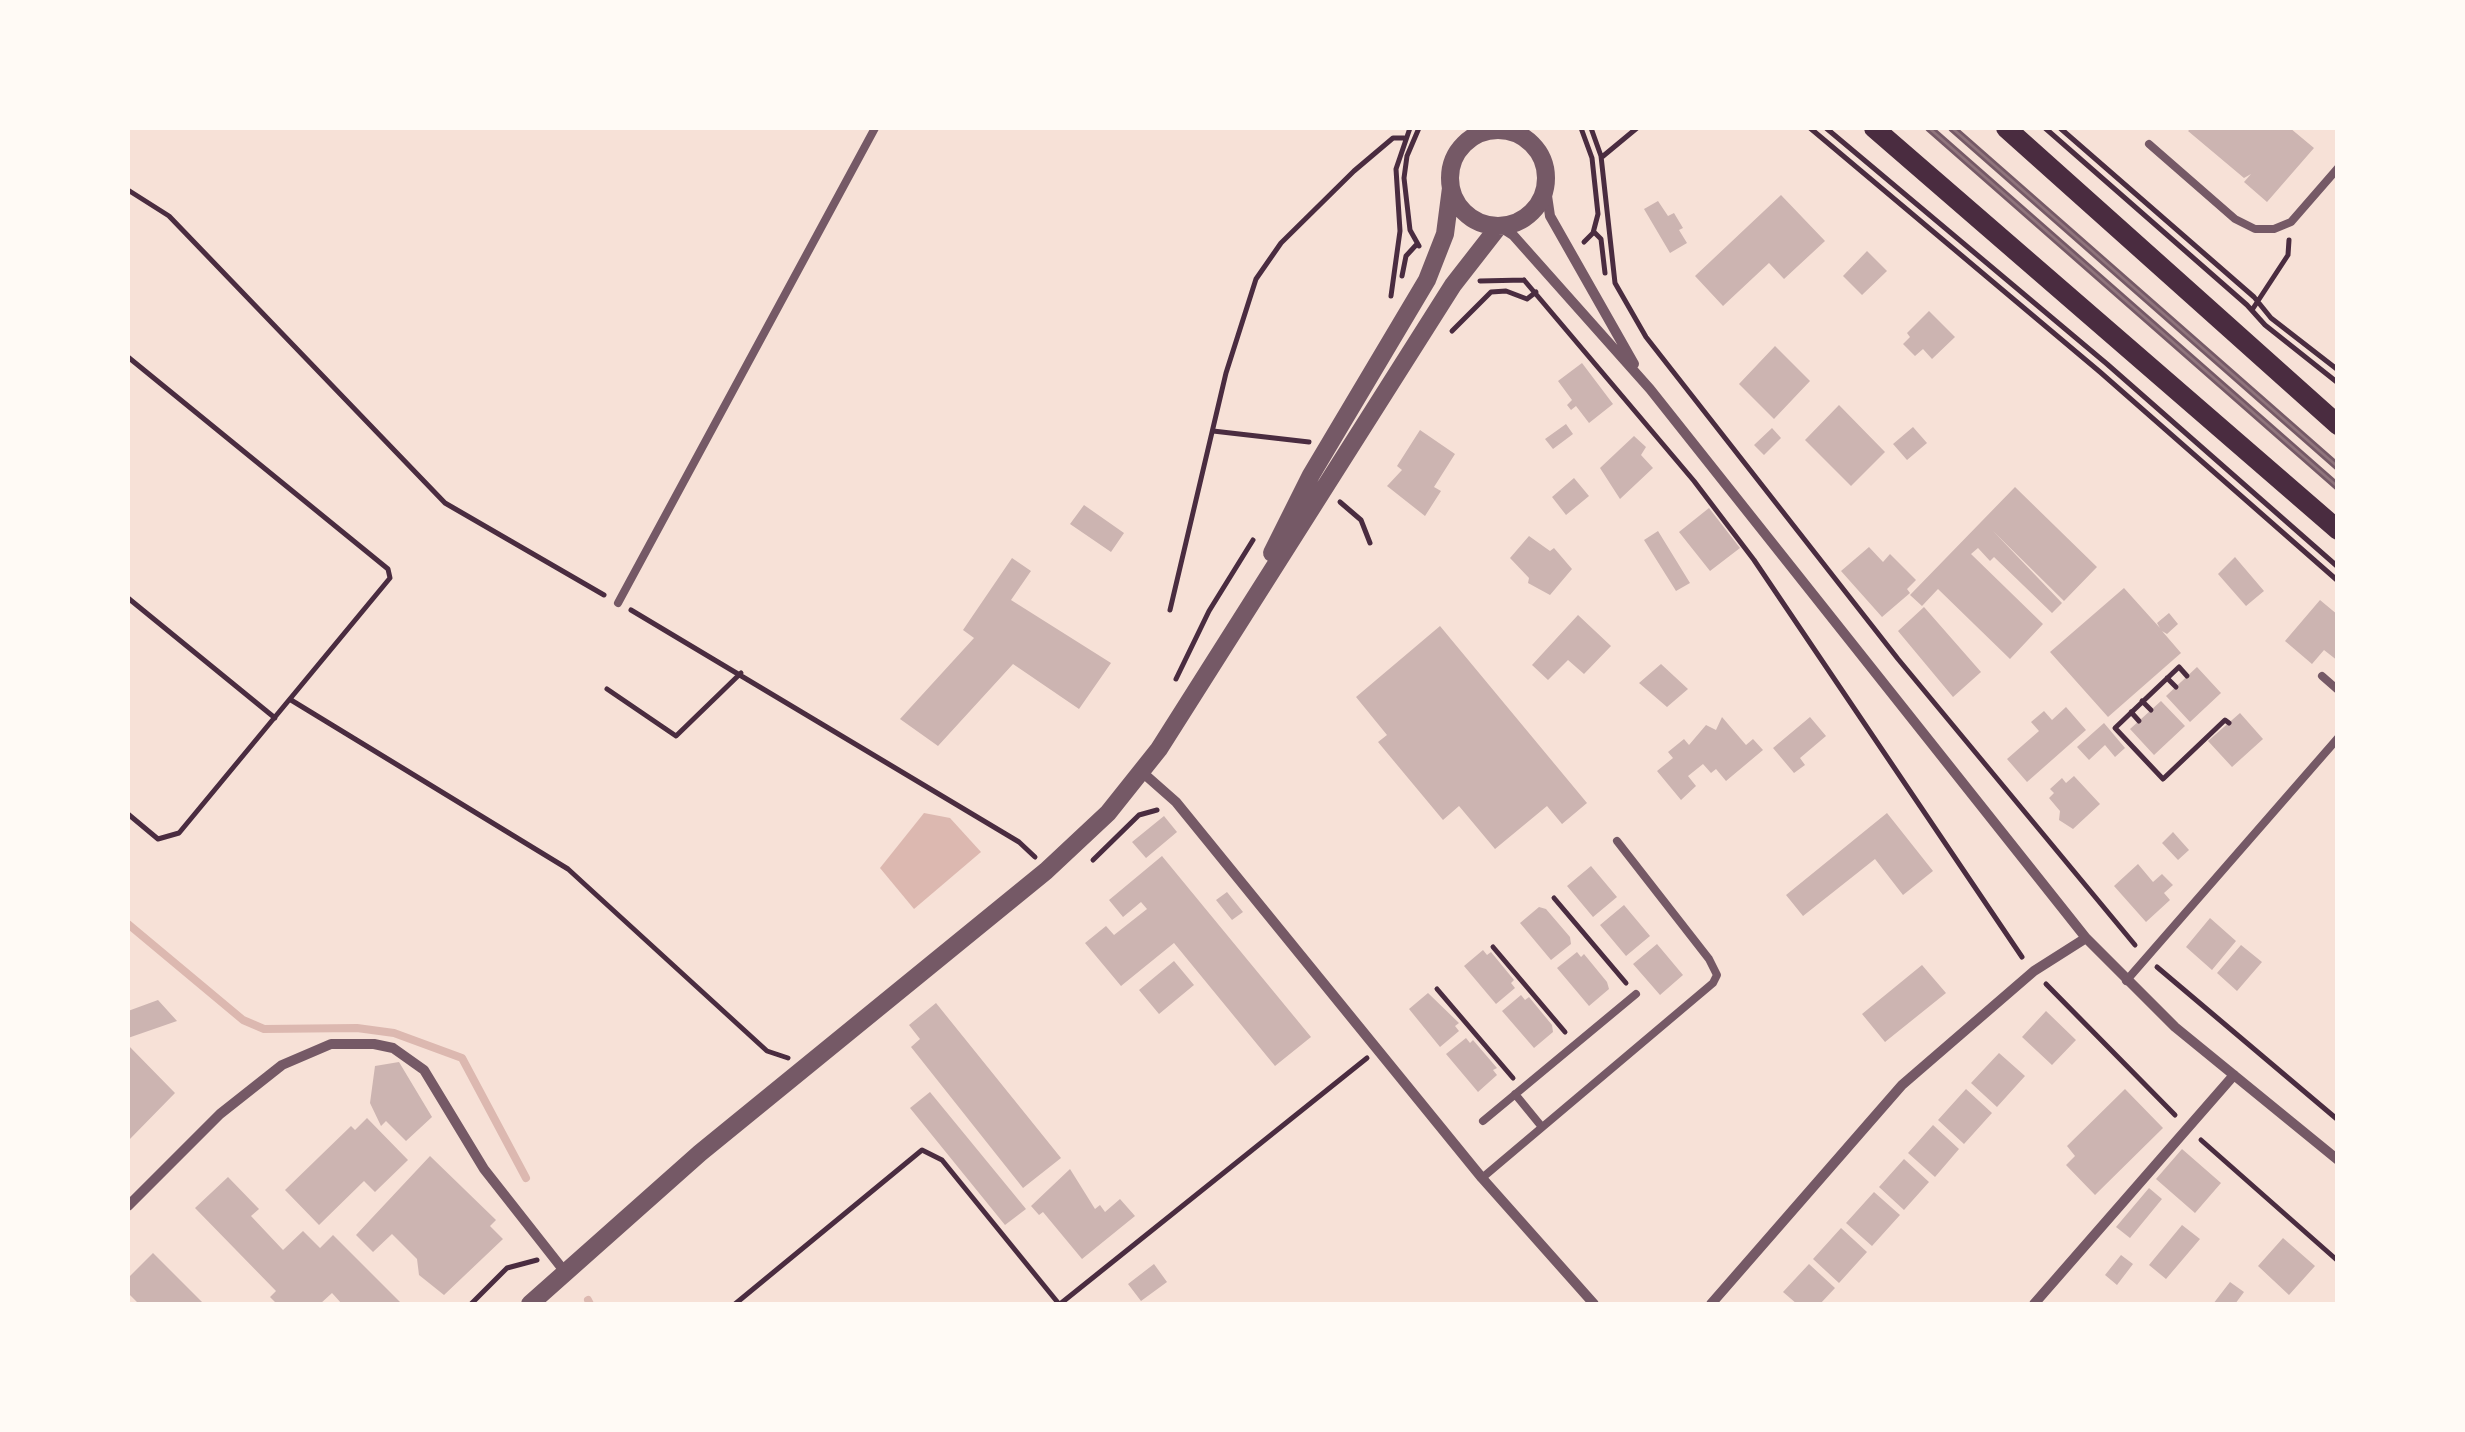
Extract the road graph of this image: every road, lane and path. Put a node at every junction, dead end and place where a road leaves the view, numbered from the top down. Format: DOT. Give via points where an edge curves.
graph roads {
  1 [pos="876,128"];
  2 [pos="1410,128"];
  3 [pos="1420,128"];
  4 [pos="1581,128"];
  5 [pos="1591,128"];
  6 [pos="1810,128"];
  7 [pos="1826,128"];
  8 [pos="1874,128"];
  9 [pos="1929,128"];
  10 [pos="1952,128"];
  11 [pos="2006,128"];
  12 [pos="2044,128"];
  13 [pos="2060,128"];
  14 [pos="1634,129"];
  15 [pos="1481,131"];
  16 [pos="1531,136"];
  17 [pos="1404,138"];
  18 [pos="2150,144"];
  19 [pos="1601,157"];
  20 [pos="2338,168"];
  21 [pos="1451,188"];
  22 [pos="1546,188"];
  23 [pos="128,190"];
  24 [pos="2292,222"];
  25 [pos="1499,226"];
  26 [pos="1582,243"];
  27 [pos="1611,248"];
  28 [pos="1424,251"];
  29 [pos="1595,252"];
  30 [pos="1468,276"];
  31 [pos="1533,276"];
  32 [pos="1524,280"];
  33 [pos="1542,288"];
  34 [pos="1533,294"];
  35 [pos="2258,302"];
  36 [pos="1389,304"];
  37 [pos="2252,310"];
  38 [pos="1442,342"];
  39 [pos="128,357"];
  40 [pos="2338,370"];
  41 [pos="1644,382"];
  42 [pos="2338,383"];
  43 [pos="2338,424"];
  44 [pos="1321,428"];
  45 [pos="1213,432"];
  46 [pos="1312,443"];
  47 [pos="1305,454"];
  48 [pos="2338,467"];
  49 [pos="2338,487"];
  50 [pos="1338,500"];
  51 [pos="1258,530"];
  52 [pos="2338,530"];
  53 [pos="1370,543"];
  54 [pos="2338,567"];
  55 [pos="2338,580"];
  56 [pos="128,598"];
  57 [pos="618,603"];
  58 [pos="1170,610"];
  59 [pos="1238,620"];
  60 [pos="741,674"];
  61 [pos="2188,676"];
  62 [pos="2322,676"];
  63 [pos="2168,678"];
  64 [pos="1171,687"];
  65 [pos="2176,687"];
  66 [pos="608,689"];
  67 [pos="2338,690"];
  68 [pos="290,700"];
  69 [pos="2142,701"];
  70 [pos="2151,710"];
  71 [pos="2131,712"];
  72 [pos="275,718"];
  73 [pos="2139,721"];
  74 [pos="2229,723"];
  75 [pos="2338,738"];
  76 [pos="1142,772"];
  77 [pos="128,814"];
  78 [pos="1617,841"];
  79 [pos="1040,846"];
  80 [pos="1030,855"];
  81 [pos="1046,870"];
  82 [pos="1554,898"];
  83 [pos="2086,938"];
  84 [pos="1493,947"];
  85 [pos="2147,957"];
  86 [pos="2034,971"];
  87 [pos="2126,981"];
  88 [pos="1437,989"];
  89 [pos="1636,994"];
  90 [pos="1576,1044"];
  91 [pos="785,1055"];
  92 [pos="775,1064"];
  93 [pos="1355,1067"];
  94 [pos="800,1072"];
  95 [pos="2234,1075"];
  96 [pos="1518,1092"];
  97 [pos="2338,1120"];
  98 [pos="1483,1122"];
  99 [pos="2186,1126"];
  100 [pos="1542,1127"];
  101 [pos="2338,1160"];
  102 [pos="1482,1178"];
  103 [pos="128,1206"];
  104 [pos="540,1258"];
  105 [pos="2338,1260"];
  106 [pos="565,1272"];
  107 [pos="471,1304"];
  108 [pos="530,1304"];
  109 [pos="735,1304"];
  110 [pos="1059,1304"];
  111 [pos="1594,1304"];
  112 [pos="1710,1304"];
  113 [pos="2034,1304"];
  1 -- 57 [label="lane"];
  2 -- 17 [label="path"];
  3 -- 28 [label="path" via="1404,182 1410,230"];
  4 -- 26 [label="path" via="1598,214 1596,228"];
  5 -- 19 [label="path"];
  6 -- 55 [label="path"];
  7 -- 54 [label="path"];
  8 -- 52 [label="main road"];
  9 -- 49 [label="lane"];
  10 -- 48 [label="lane"];
  11 -- 43 [label="main road"];
  12 -- 37 [label="path"];
  13 -- 35 [label="path"];
  14 -- 19 [label="path"];
  15 -- 16 [label="street"];
  15 -- 21 [label="street" via="1456,155"];
  16 -- 22 [label="street" via="1546,168"];
  17 -- 36 [label="path" via="1396,174 1400,247"];
  17 -- 45 [label="path" via="1393,138 1354,170 1280,243 1256,279"];
  18 -- 24 [label="lane" via="2254,229"];
  19 -- 27 [label="path"];
  20 -- 24 [label="lane"];
  21 -- 25 [label="street" via="1469,217"];
  21 -- 59 [label="street" via="1445,234 1427,280 1311,474"];
  22 -- 25 [label="street" via="1527,217"];
  22 -- 41 [label="street" via="1550,216"];
  23 -- 57 [label="path" via="169,216 445,503"];
  24 -- 35 [label="path" via="2288,256"];
  25 -- 41 [label="street"];
  25 -- 59 [label="street"];
  27 -- 29 [label="path"];
  27 -- 85 [label="path" via="1618,290 1684,390 2051,848"];
  30 -- 32 [label="path"];
  31 -- 32 [label="path"];
  32 -- 34 [label="path"];
  33 -- 34 [label="path"];
  34 -- 38 [label="path" via="1490,292"];
  34 -- 86 [label="path" via="1754,560"];
  35 -- 37 [label="path"];
  35 -- 40 [label="path"];
  37 -- 42 [label="path"];
  39 -- 68 [label="path" via="388,569 385,588"];
  41 -- 83 [label="street"];
  44 -- 46 [label="path"];
  45 -- 46 [label="path"];
  45 -- 58 [label="path"];
  46 -- 47 [label="path"];
  50 -- 53 [label="path" via="1361,520"];
  51 -- 64 [label="path"];
  56 -- 72 [label="path"];
  57 -- 60 [label="path"];
  59 -- 76 [label="street"];
  60 -- 66 [label="path" via="676,736"];
  60 -- 80 [label="path"];
  61 -- 63 [label="path" via="2179,667"];
  62 -- 67 [label="lane"];
  63 -- 65 [label="path"];
  63 -- 69 [label="path"];
  68 -- 72 [label="path"];
  68 -- 91 [label="path" via="568,869 767,1050"];
  69 -- 70 [label="path"];
  69 -- 71 [label="path"];
  71 -- 73 [label="path"];
  71 -- 74 [label="path" via="2114,728 2163,779"];
  72 -- 77 [label="path" via="179,833 158,839"];
  75 -- 85 [label="lane"];
  76 -- 81 [label="street"];
  76 -- 102 [label="street" via="1176,802"];
  78 -- 100 [label="lane" via="1716,975"];
  79 -- 80 [label="path"];
  80 -- 81 [label="path"];
  81 -- 94 [label="street"];
  82 -- 89 [label="path"];
  83 -- 86 [label="street"];
  83 -- 87 [label="street"];
  84 -- 90 [label="path"];
  85 -- 87 [label="lane"];
  85 -- 97 [label="path"];
  86 -- 99 [label="path"];
  86 -- 112 [label="street" via="1902,1085"];
  87 -- 95 [label="street"];
  88 -- 96 [label="path"];
  89 -- 90 [label="lane"];
  90 -- 96 [label="lane"];
  91 -- 92 [label="path"];
  91 -- 94 [label="path"];
  93 -- 110 [label="path"];
  94 -- 106 [label="street"];
  95 -- 99 [label="street"];
  95 -- 101 [label="street"];
  96 -- 98 [label="lane"];
  96 -- 100 [label="lane"];
  99 -- 105 [label="path"];
  99 -- 113 [label="street"];
  100 -- 102 [label="lane"];
  102 -- 111 [label="street"];
  103 -- 106 [label="street" via="220,1114 282,1065 332,1044 374,1044 393,1048 424,1070 484,1169"];
  104 -- 107 [label="path" via="507,1268"];
  106 -- 108 [label="street"];
  109 -- 110 [label="path" via="922,1150 942,1160"];
}
